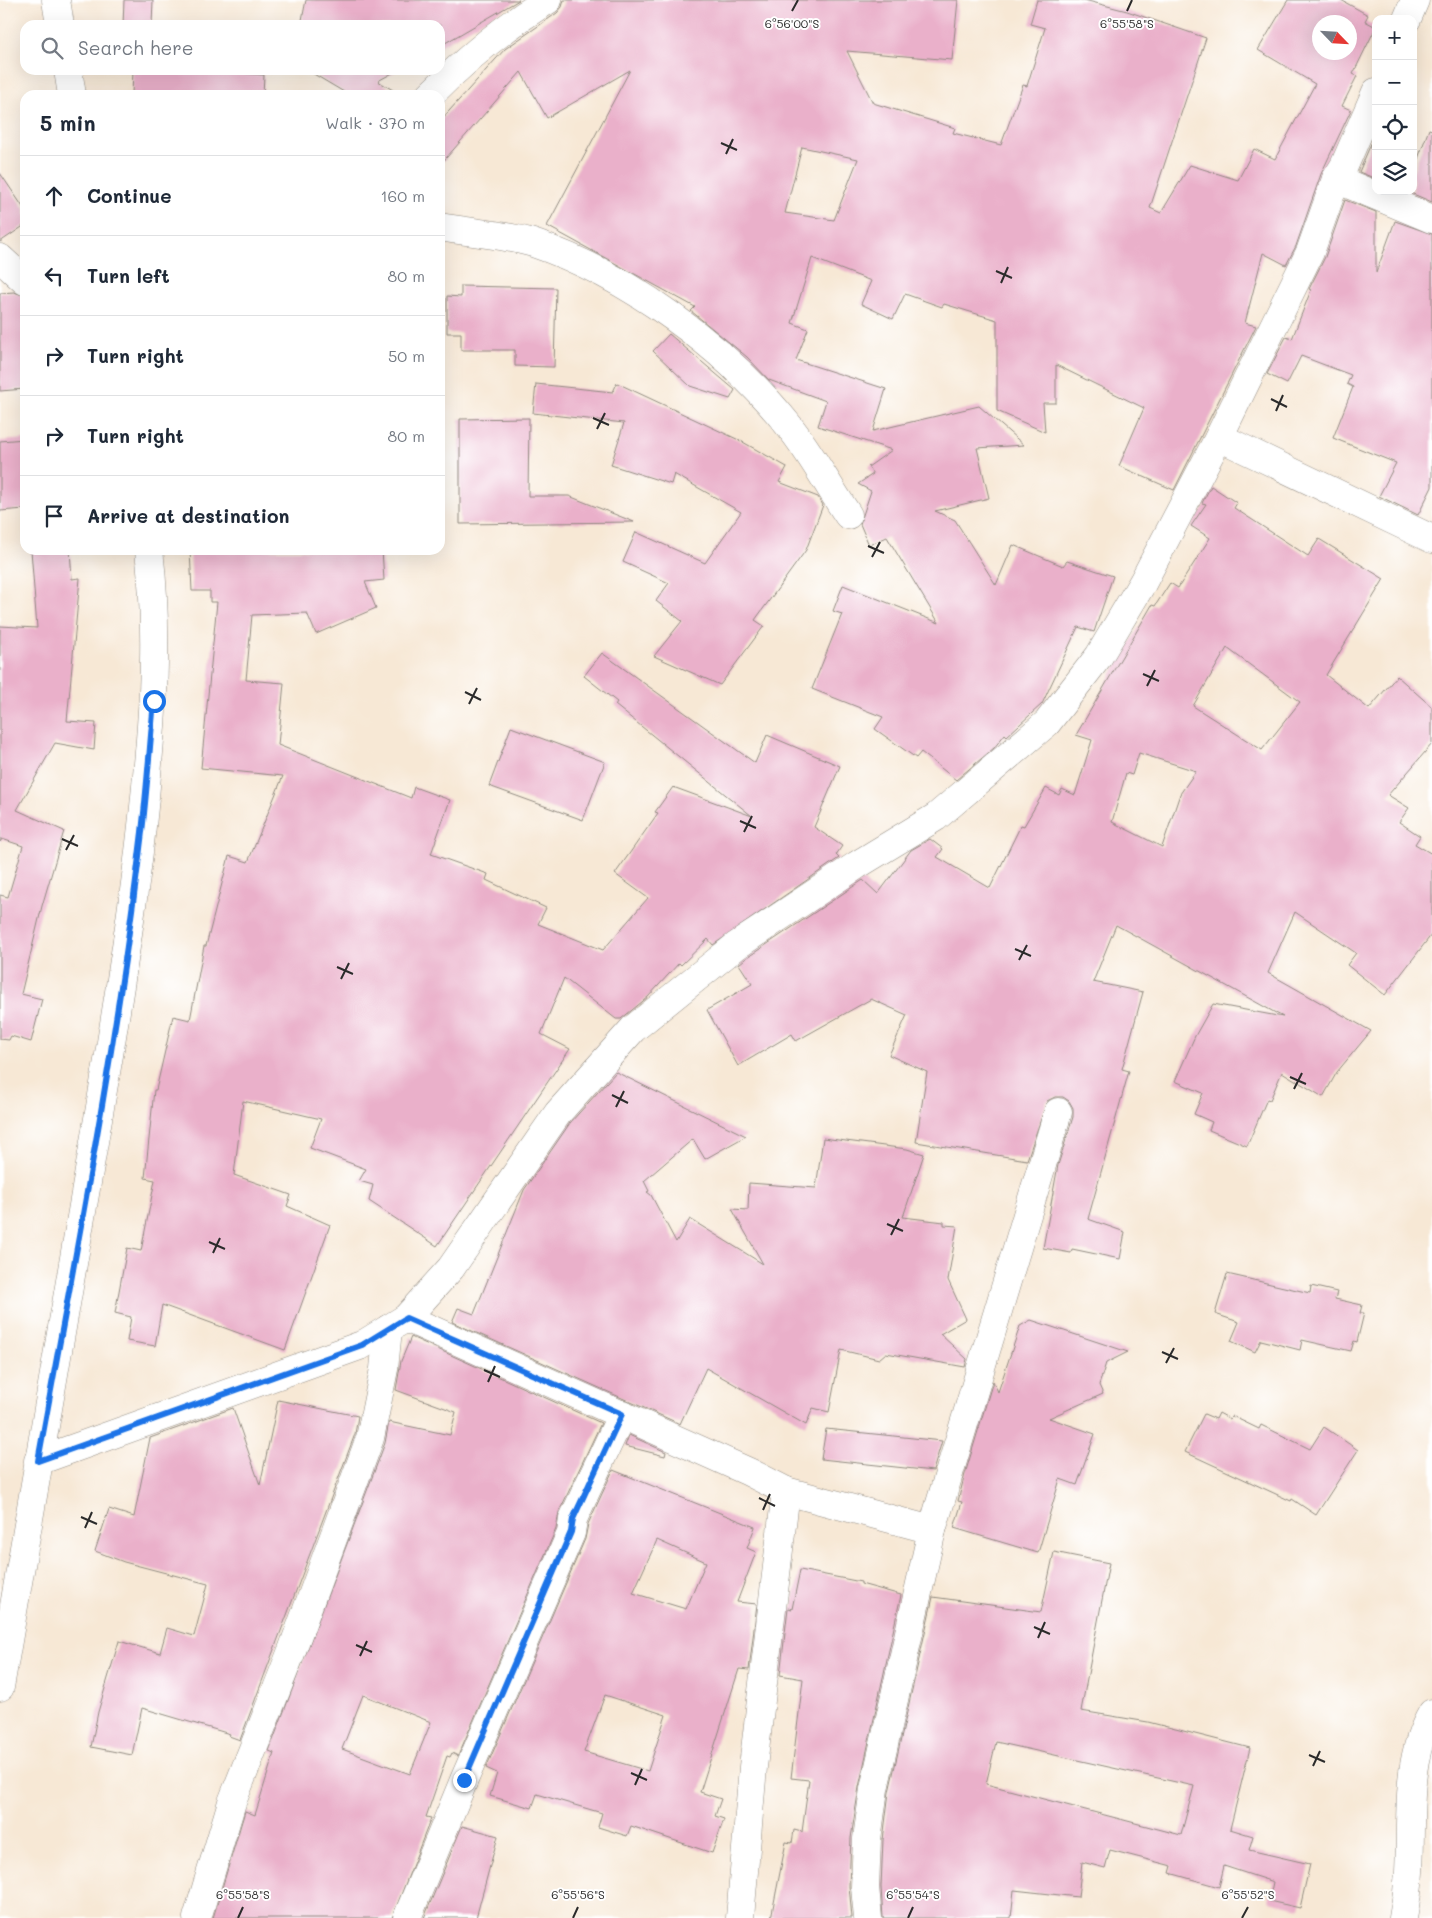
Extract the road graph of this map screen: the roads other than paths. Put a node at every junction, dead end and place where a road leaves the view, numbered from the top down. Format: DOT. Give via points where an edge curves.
graph roads {
  1 [pos="56,0"];
  2 [pos="548,0"];
  3 [pos="1415,0"];
  4 [pos="1409,15"];
  5 [pos="59,20"];
  6 [pos="69,75"];
  7 [pos="71,90"];
  8 [pos="435,90"];
  9 [pos="1372,101"];
  10 [pos="1336,179"];
  11 [pos="1432,219"];
  12 [pos="445,228"];
  13 [pos="0,258"];
  14 [pos="20,276"];
  15 [pos="1219,437"];
  16 [pos="848,515"];
  17 [pos="1432,539"];
  18 [pos="149,555"];
  19 [pos="1058,1112"];
  20 [pos="397,1324"];
  21 [pos="622,1414"];
  22 [pos="38,1461"];
  23 [pos="786,1491"];
  24 [pos="932,1530"];
  25 [pos="0,1687"];
  26 [pos="1432,1713"];
  27 [pos="197,1918"];
  28 [pos="407,1918"];
  29 [pos="740,1918"];
  30 [pos="868,1918"];
  31 [pos="1403,1918"];
  1 -- 5 [label="street"];
  2 -- 8 [label="street" via="462,63"];
  3 -- 4 [label="street"];
  6 -- 7 [label="street"];
  9 -- 10 [label="street"];
  10 -- 11 [label="street"];
  10 -- 15 [label="street" via="1310,252"];
  12 -- 16 [label="street" via="532,242 607,274 672,315 735,368 789,426"];
  13 -- 14 [label="street"];
  15 -- 17 [label="street"];
  15 -- 20 [label="street" via="1143,582 1099,656 1047,723 936,817 736,946 633,1029 558,1113 451,1268"];
  18 -- 22 [label="street" via="155,622 154,701 142,831 85,1204"];
  19 -- 24 [label="street"];
  20 -- 21 [label="street"];
  20 -- 22 [label="street" via="362,1345"];
  20 -- 27 [label="street" via="370,1438 232,1802"];
  21 -- 23 [label="street"];
  21 -- 28 [label="street" via="573,1519 571,1532"];
  22 -- 25 [label="street"];
  23 -- 24 [label="street"];
  23 -- 29 [label="street" via="753,1767"];
  24 -- 30 [label="street" via="874,1789 867,1839 865,1887"];
  26 -- 31 [label="street" via="1414,1768 1409,1872"];
}
